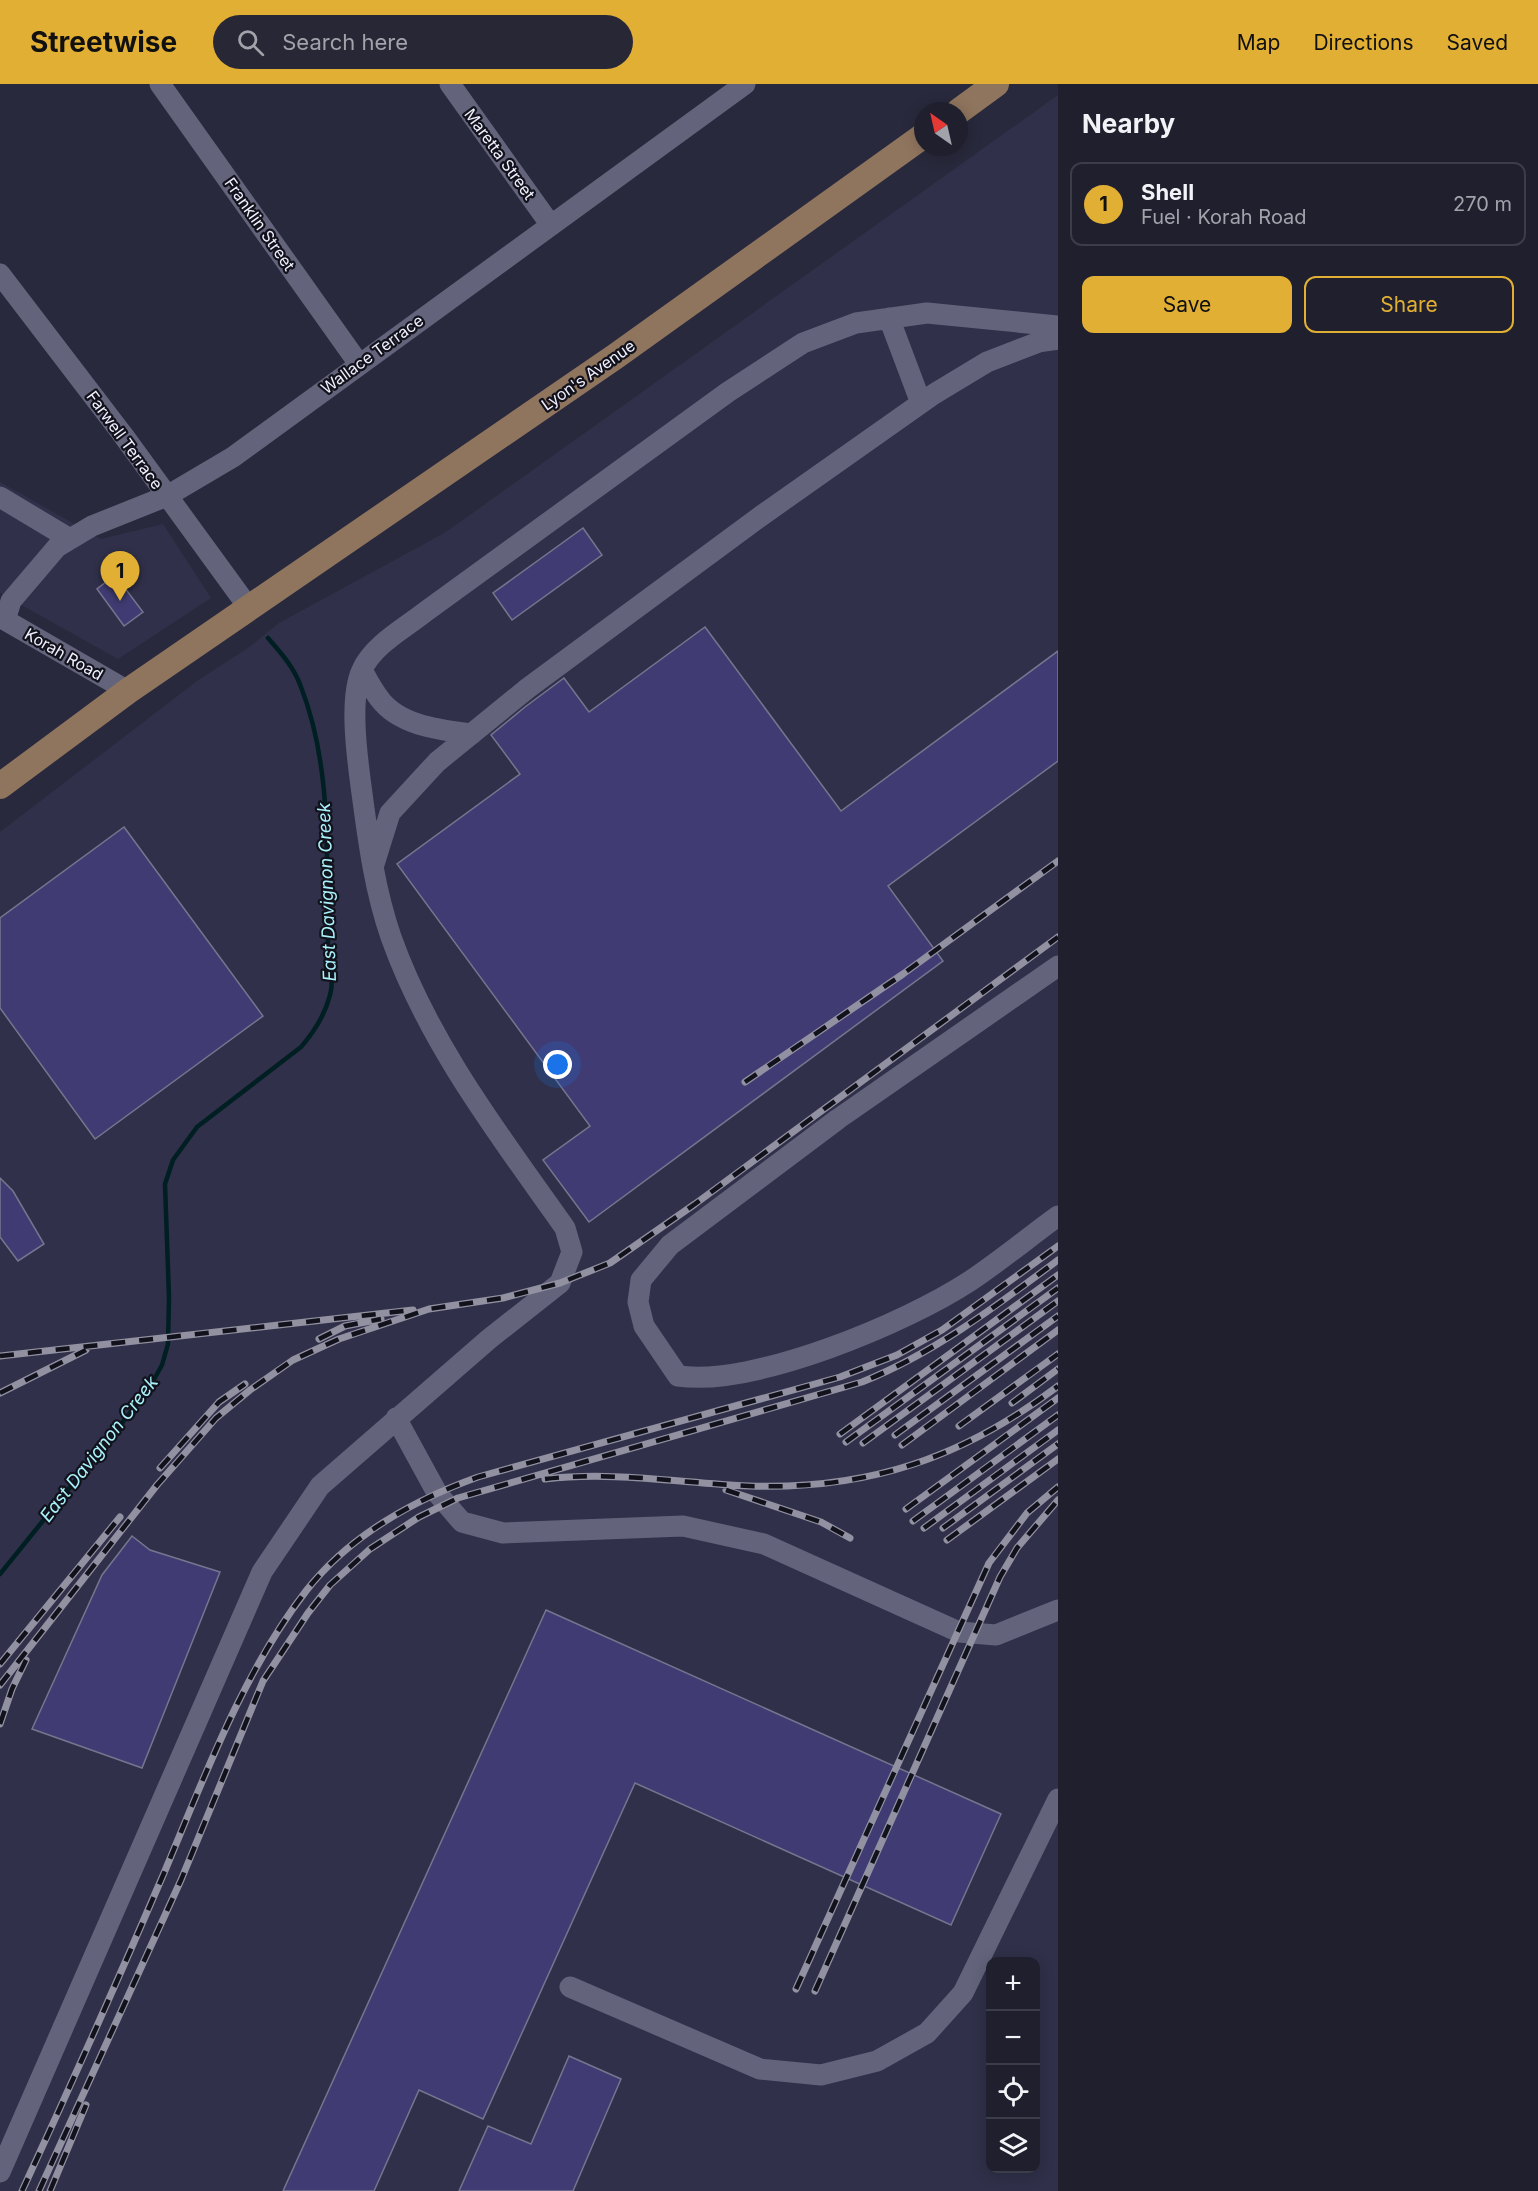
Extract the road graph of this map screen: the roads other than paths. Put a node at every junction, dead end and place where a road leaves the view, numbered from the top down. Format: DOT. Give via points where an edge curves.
graph roads {
  1 [pos="160,84"];
  2 [pos="450,84"];
  3 [pos="996,84"];
  4 [pos="739,86"];
  5 [pos="968,104"];
  6 [pos="914,142"];
  7 [pos="550,224"];
  8 [pos="0,274"];
  9 [pos="889,318"];
  10 [pos="1058,326"];
  11 [pos="1058,339"];
  12 [pos="359,364"];
  13 [pos="921,404"];
  14 [pos="167,496"];
  15 [pos="0,497"];
  16 [pos="70,539"];
  17 [pos="249,608"];
  18 [pos="2,618"];
  19 [pos="362,670"];
  20 [pos="128,692"];
  21 [pos="472,734"];
  22 [pos="5,776"];
  23 [pos="372,871"];
  24 [pos="1058,966"];
  25 [pos="1058,1216"];
  26 [pos="396,1418"];
  27 [pos="1058,1610"];
  28 [pos="1058,1799"];
  29 [pos="570,1987"];
  30 [pos="0,2172"];
  1 -- 12 [label="street, Franklin Street"];
  2 -- 7 [label="street, Maretta Street"];
  3 -- 5 [label="main road"];
  4 -- 7 [label="street, Wallace Terrace"];
  6 -- 17 [label="main road, Lyon's Avenue" via="616,356"];
  7 -- 12 [label="street, Wallace Terrace"];
  8 -- 14 [label="street, Farwell Terrace"];
  9 -- 10 [label="street" via="927,312"];
  9 -- 13 [label="street"];
  9 -- 19 [label="street" via="856,323 803,343 728,392 425,612 377,650"];
  11 -- 13 [label="street" via="1039,342 987,362"];
  12 -- 14 [label="street, Wallace Terrace" via="233,457"];
  13 -- 21 [label="street" via="761,516"];
  14 -- 16 [label="street, Wallace Terrace"];
  14 -- 17 [label="street, Farwell Terrace"];
  15 -- 16 [label="street"];
  16 -- 18 [label="street, Wallace Terrace" via="57,547 11,601"];
  17 -- 20 [label="main road"];
  18 -- 20 [label="street, Korah Road"];
  19 -- 21 [label="street" via="380,700 402,716 429,728"];
  19 -- 23 [label="street" via="355,711 357,756"];
  20 -- 22 [label="main road"];
  21 -- 23 [label="street" via="437,762 390,813"];
  23 -- 26 [label="street" via="391,938 429,1023 467,1088 565,1228 572,1252 560,1283"];
  24 -- 25 [label="street" via="838,1119 670,1245 641,1280 638,1302 644,1326 678,1376 700,1379 771,1366 866,1335 969,1282"];
  26 -- 27 [label="street" via="437,1493 462,1522 503,1533 684,1526 764,1544 959,1632 974,1635 996,1635"];
  26 -- 30 [label="street" via="320,1486 262,1572"];
  28 -- 29 [label="street" via="963,1993 927,2033 877,2061 821,2075 760,2069"];
}
